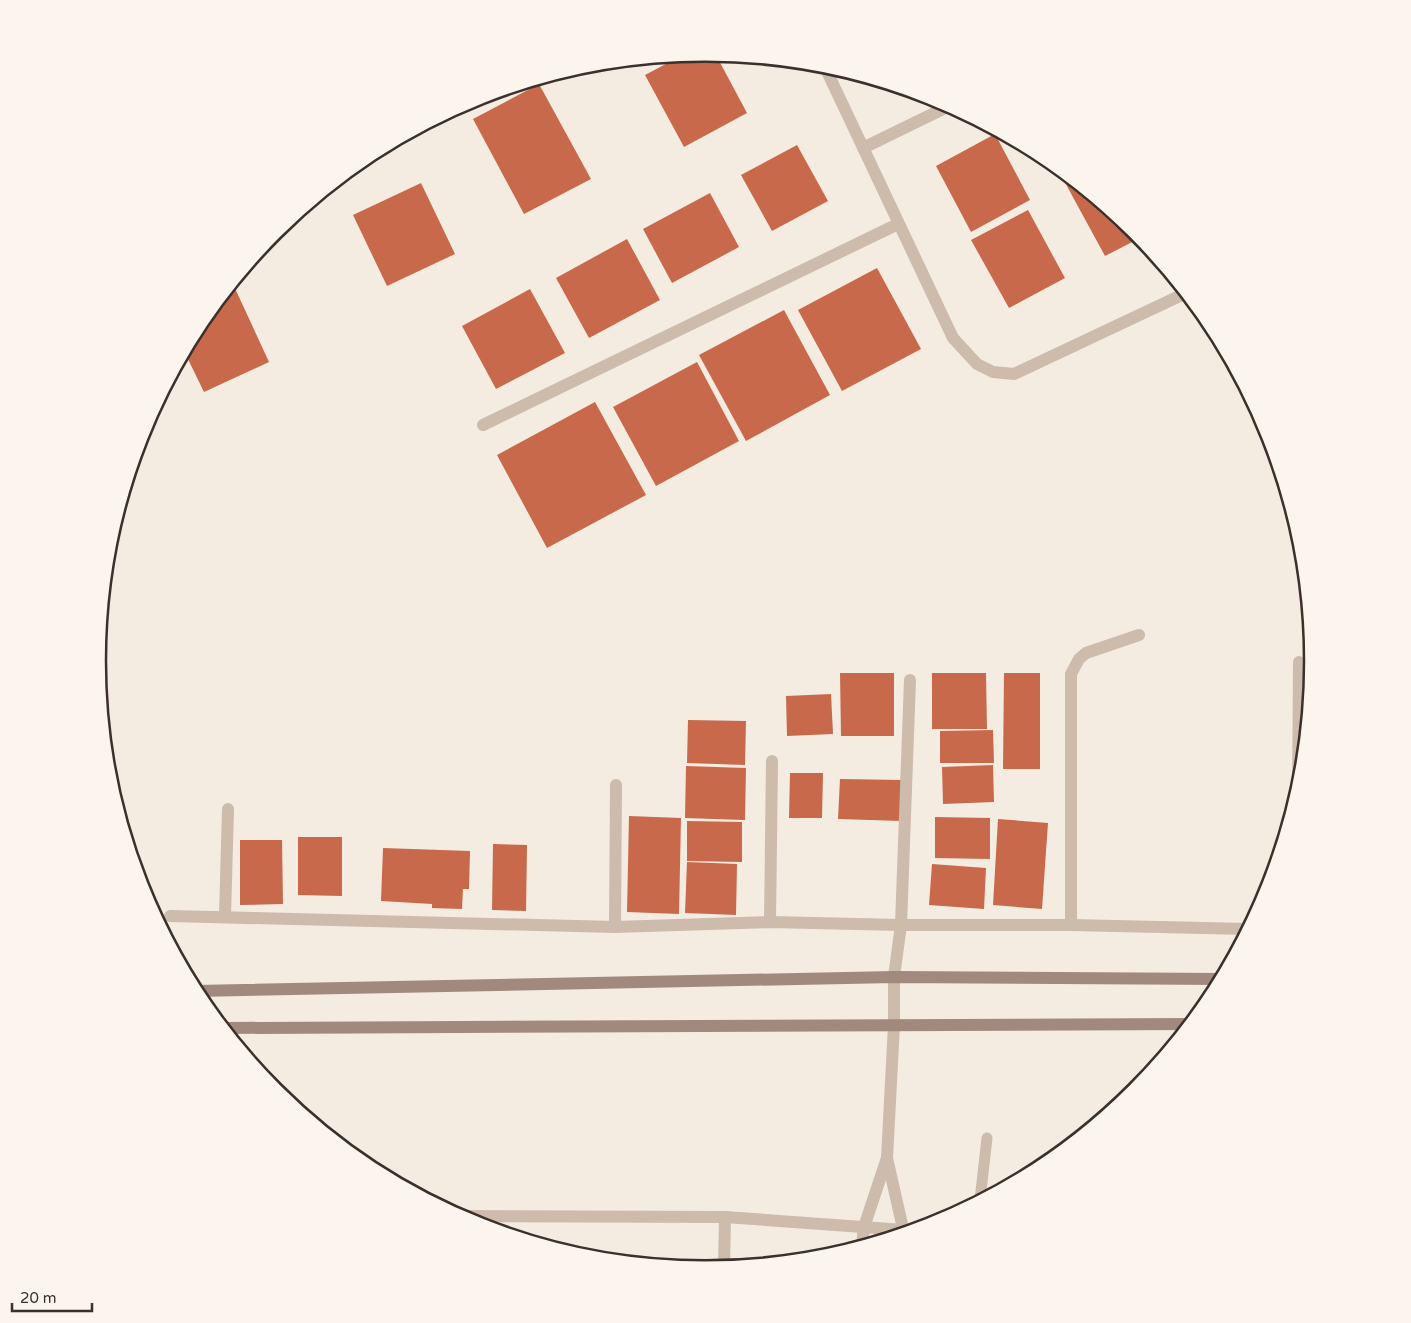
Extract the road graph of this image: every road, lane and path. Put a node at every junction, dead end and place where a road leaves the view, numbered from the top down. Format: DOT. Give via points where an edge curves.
graph roads {
  1 [pos="829,76"];
  2 [pos="940,110"];
  3 [pos="863,148"];
  4 [pos="898,224"];
  5 [pos="1180,296"];
  6 [pos="483,425"];
  7 [pos="1139,635"];
  8 [pos="1299,662"];
  9 [pos="910,680"];
  10 [pos="1298,744"];
  11 [pos="772,761"];
  12 [pos="616,785"];
  13 [pos="228,809"];
  14 [pos="170,916"];
  15 [pos="225,916"];
  16 [pos="770,922"];
  17 [pos="901,925"];
  18 [pos="1071,925"];
  19 [pos="615,926"];
  20 [pos="1241,929"];
  21 [pos="894,977"];
  22 [pos="1214,978"];
  23 [pos="205,991"];
  24 [pos="1182,1024"];
  25 [pos="894,1025"];
  26 [pos="232,1028"];
  27 [pos="987,1138"];
  28 [pos="887,1158"];
  29 [pos="981,1193"];
  30 [pos="725,1217"];
  31 [pos="491,1221"];
  32 [pos="864,1227"];
  33 [pos="903,1227"];
  34 [pos="893,1231"];
  35 [pos="863,1239"];
  36 [pos="724,1260"];
  1 -- 3 [label="street"];
  2 -- 3 [label="street"];
  3 -- 4 [label="street"];
  4 -- 5 [label="street" via="953,338 977,364 993,372 1014,374"];
  4 -- 6 [label="street"];
  7 -- 18 [label="street" via="1086,654 1079,659 1071,674"];
  8 -- 10 [label="street"];
  9 -- 17 [label="street"];
  11 -- 16 [label="street"];
  12 -- 19 [label="street"];
  13 -- 15 [label="street"];
  14 -- 15 [label="street"];
  15 -- 19 [label="street"];
  16 -- 17 [label="street"];
  16 -- 19 [label="street"];
  17 -- 18 [label="street"];
  17 -- 21 [label="street"];
  18 -- 20 [label="street"];
  21 -- 22 [label="main road"];
  21 -- 23 [label="main road"];
  21 -- 25 [label="street"];
  24 -- 25 [label="main road"];
  25 -- 26 [label="main road"];
  25 -- 28 [label="street"];
  27 -- 29 [label="lane"];
  28 -- 32 [label="street"];
  28 -- 33 [label="street"];
  30 -- 31 [label="street"];
  30 -- 32 [label="street"];
  30 -- 36 [label="street"];
  32 -- 34 [label="street"];
  32 -- 35 [label="street"];
}
